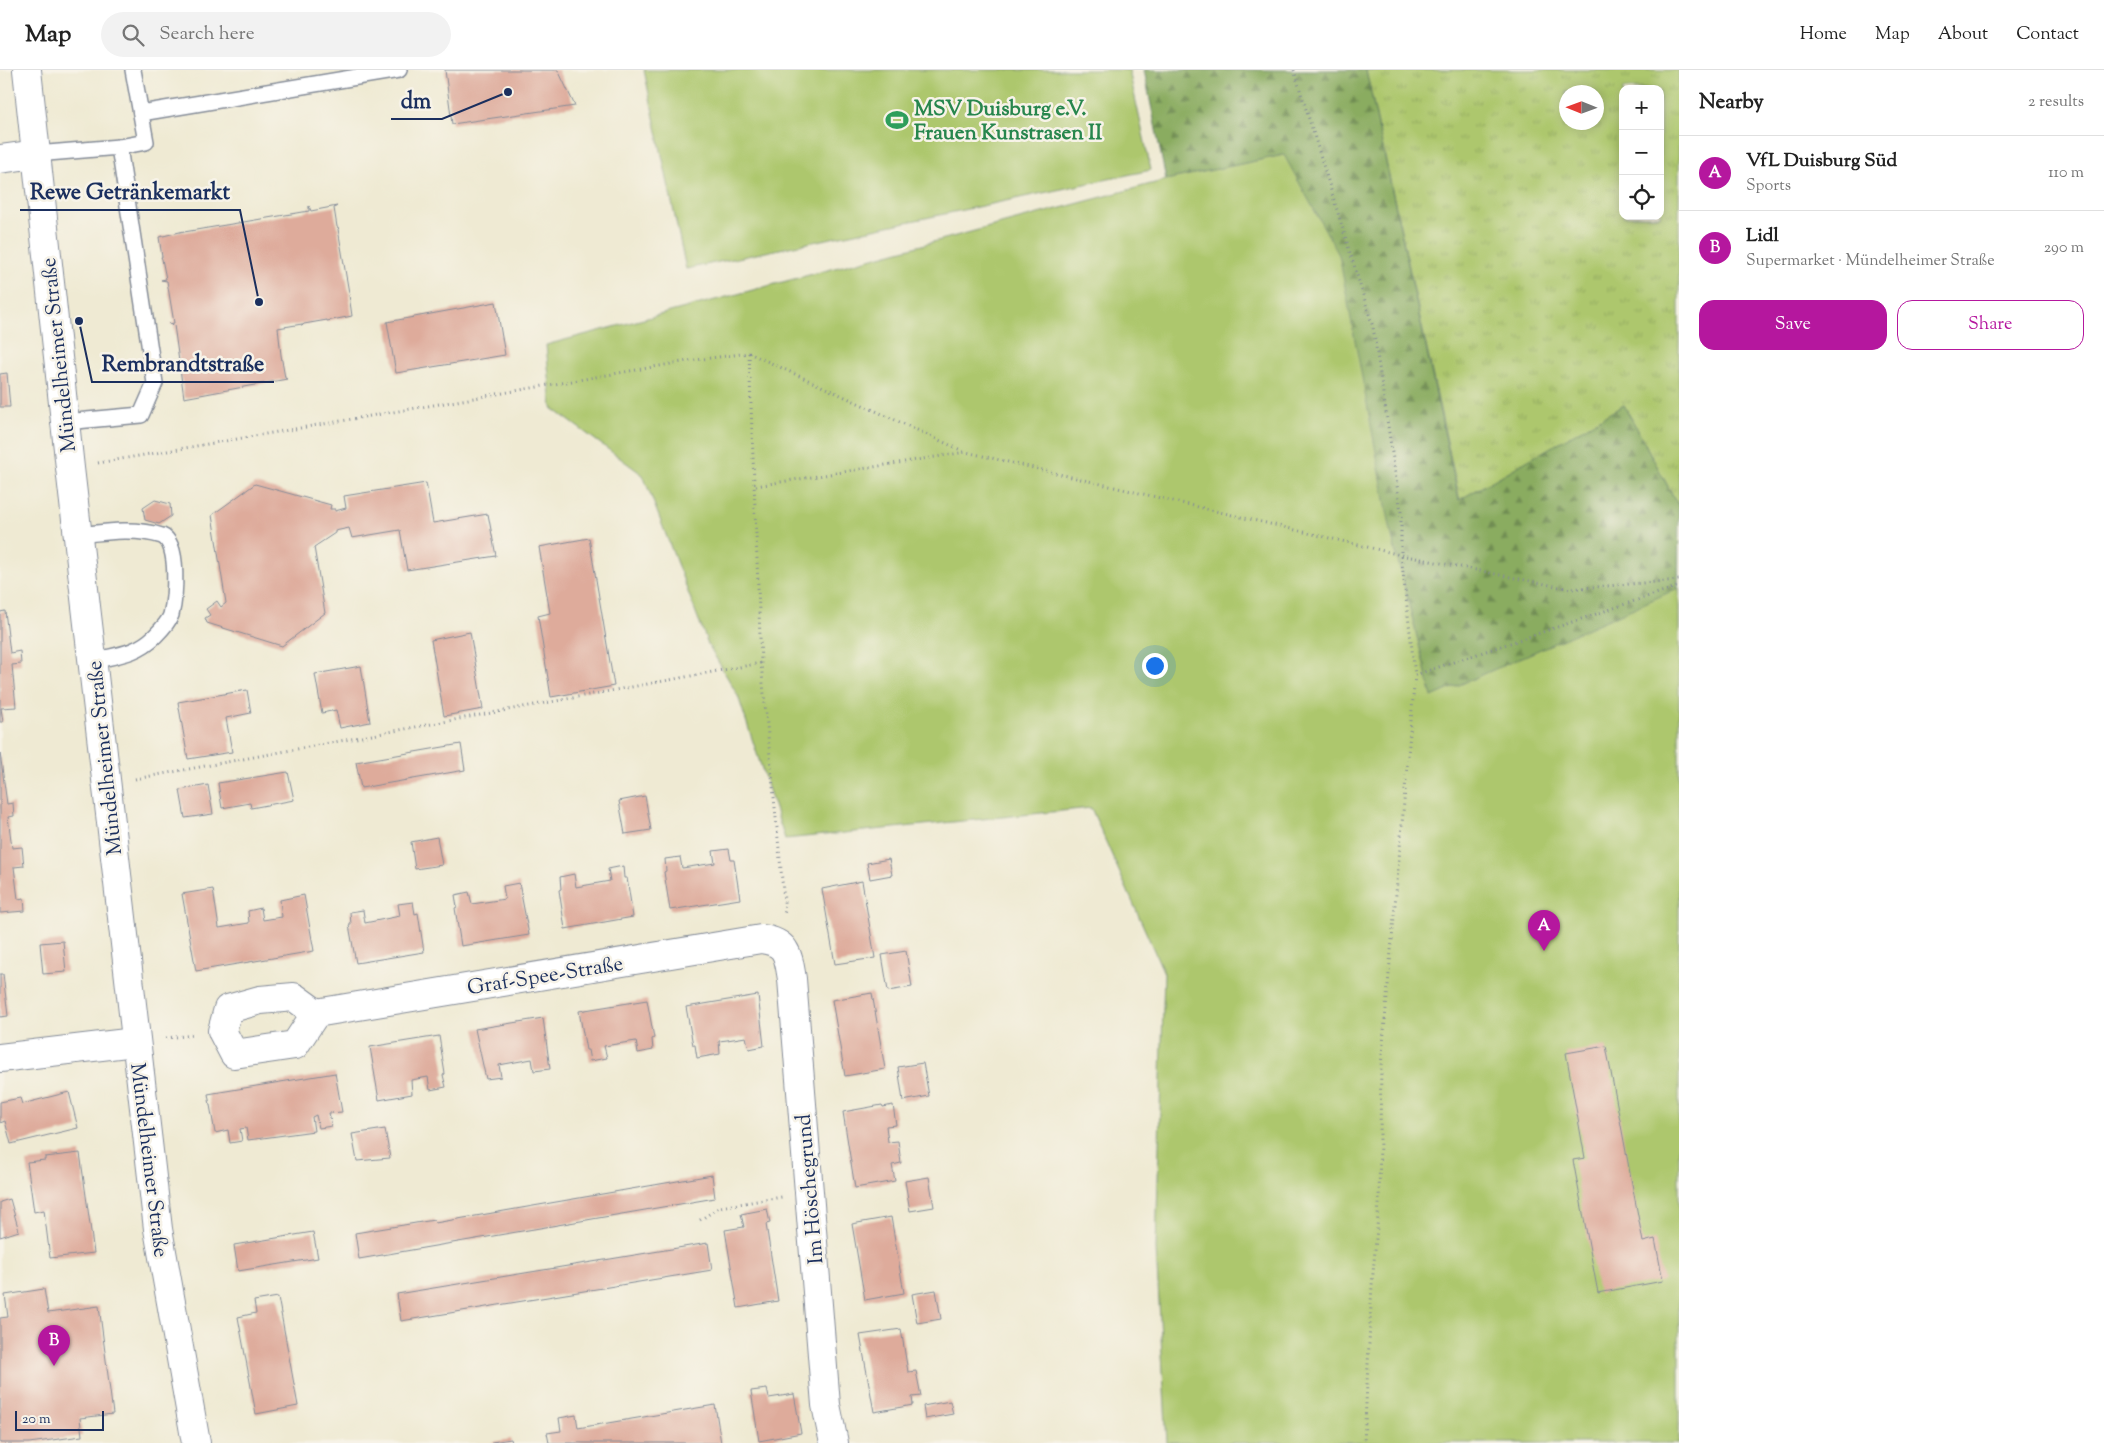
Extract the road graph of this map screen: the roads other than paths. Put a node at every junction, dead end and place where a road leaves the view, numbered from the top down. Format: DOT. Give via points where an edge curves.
graph roads {
  1 [pos="27,70"];
  2 [pos="133,70"];
  3 [pos="399,70"];
  4 [pos="141,113"];
  5 [pos="119,147"];
  6 [pos="36,154"];
  7 [pos="0,159"];
  8 [pos="65,422"];
  9 [pos="78,535"];
  10 [pos="93,661"];
  11 [pos="775,940"];
  12 [pos="316,1013"];
  13 [pos="136,1042"];
  14 [pos="0,1058"];
  15 [pos="196,1443"];
  16 [pos="834,1443"];
  1 -- 6 [label="street, Mündelheimer Straße"];
  2 -- 4 [label="lane"];
  3 -- 4 [label="lane"];
  4 -- 5 [label="lane" via="146,142"];
  5 -- 6 [label="lane"];
  5 -- 8 [label="lane" via="155,383 141,415"];
  6 -- 7 [label="street"];
  6 -- 8 [label="street, Mündelheimer Straße"];
  8 -- 9 [label="street, Mündelheimer Straße"];
  9 -- 10 [label="street, Mündelheimer Straße"];
  9 -- 10 [label="lane" via="125,531 162,536 169,541 175,559 170,616 156,635 138,650"];
  10 -- 13 [label="street, Mündelheimer Straße"];
  11 -- 12 [label="street, Graf-Spee-Straße" via="761,939"];
  11 -- 16 [label="street, Im Höschegrund" via="788,954 792,979 826,1404"];
  12 -- 12 [label="street" via="294,1045 234,1054 222,1031 228,1009 260,1000 294,997"];
  13 -- 14 [label="street"];
  13 -- 15 [label="street, Mündelheimer Straße" via="158,1230"];
}
